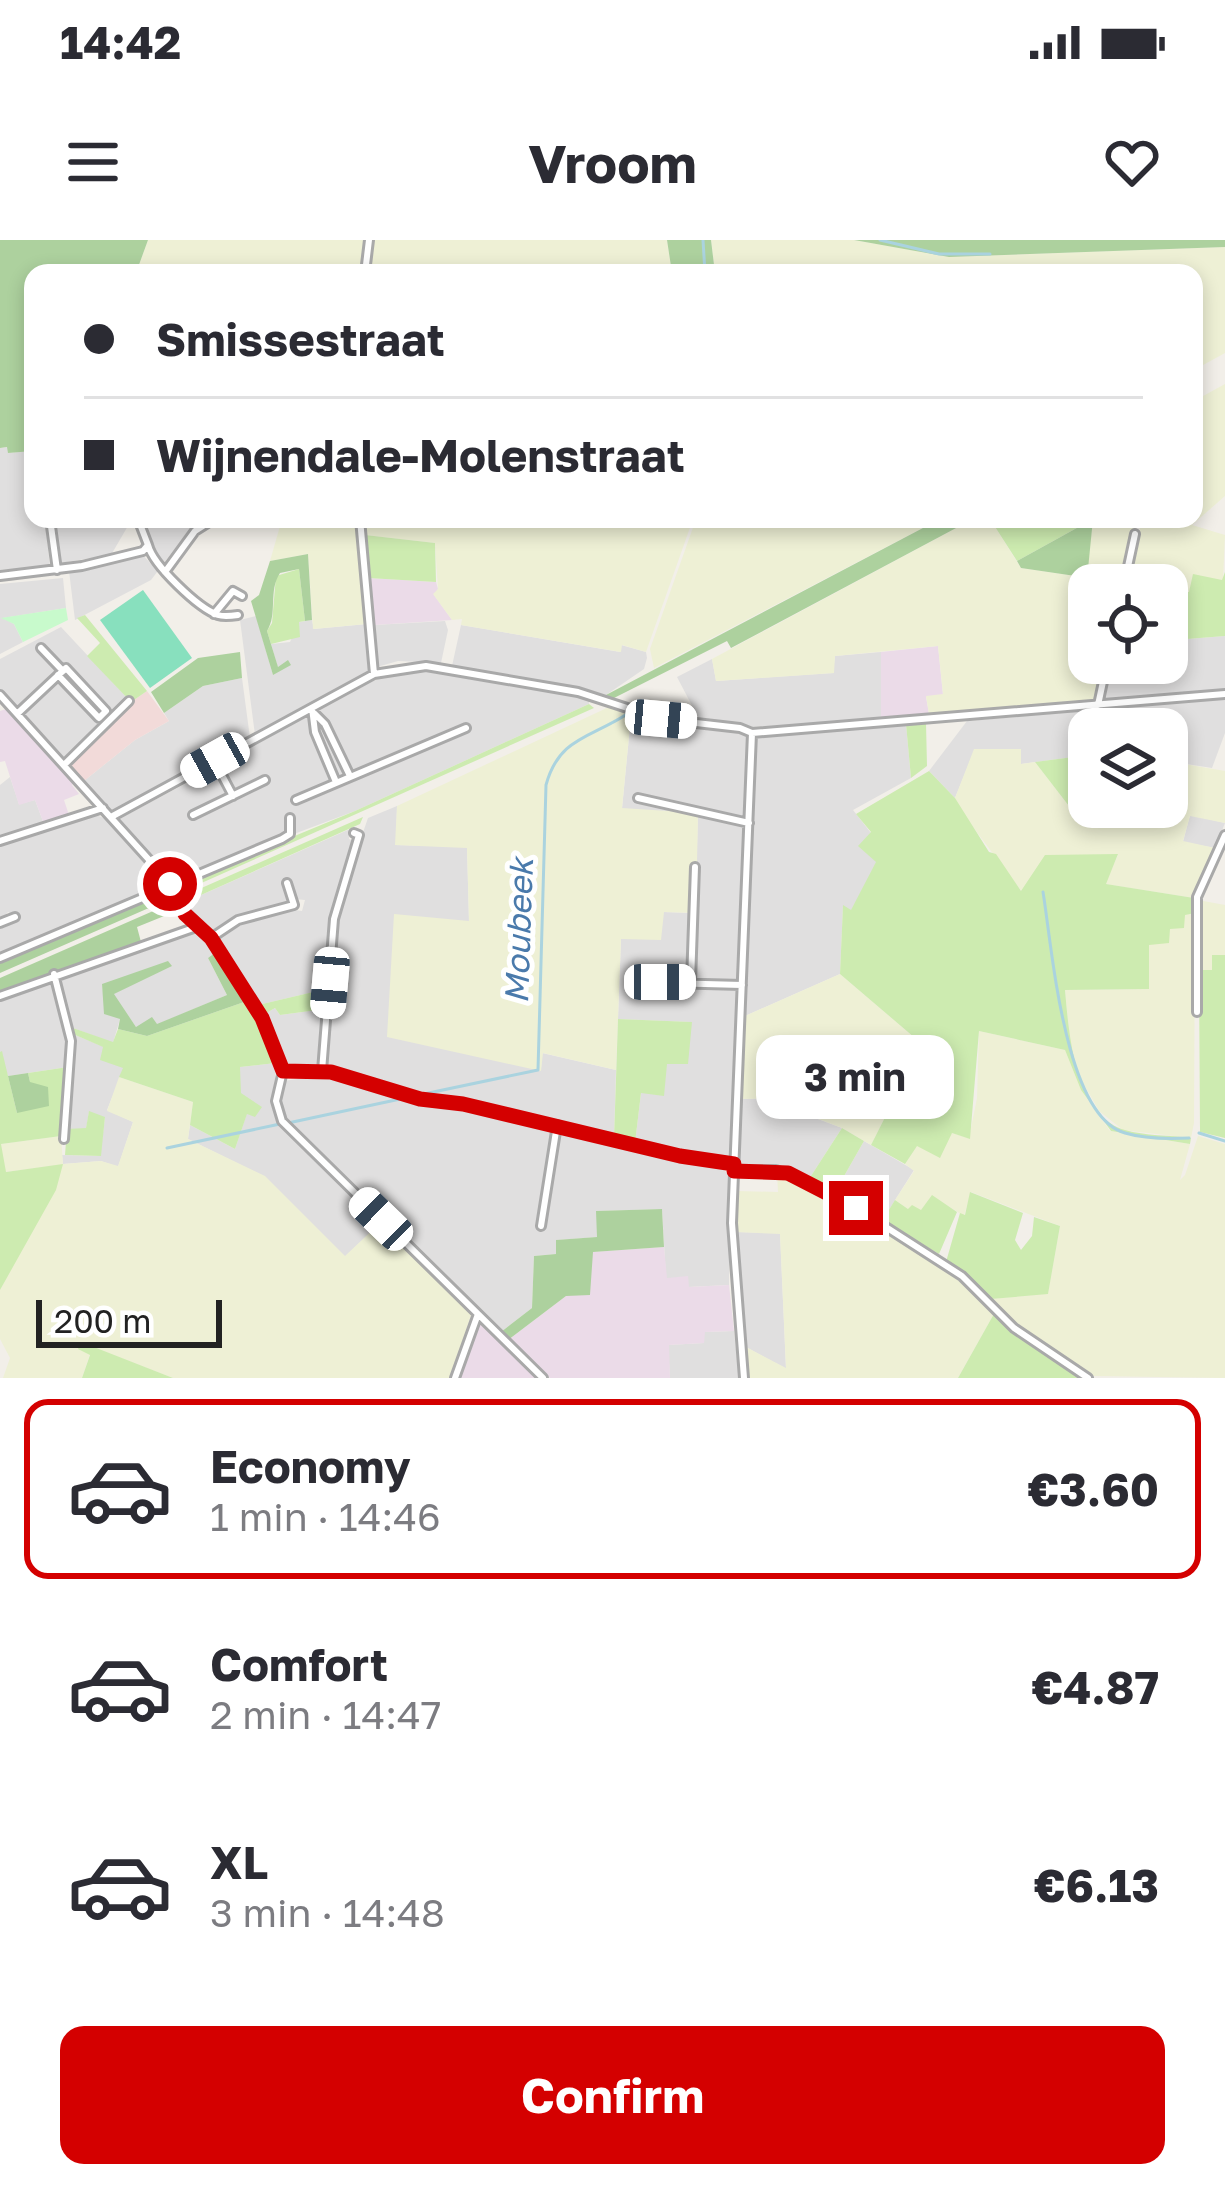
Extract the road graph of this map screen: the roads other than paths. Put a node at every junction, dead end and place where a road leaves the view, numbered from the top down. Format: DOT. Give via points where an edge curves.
graph roads {
  1 [pos="53,528"];
  2 [pos="140,528"];
  3 [pos="201,528"];
  4 [pos="361,528"];
  5 [pos="1136,534"];
  6 [pos="145,548"];
  7 [pos="1129,564"];
  8 [pos="57,570"];
  9 [pos="165,572"];
  10 [pos="0,576"];
  11 [pos="242,596"];
  12 [pos="214,614"];
  13 [pos="238,615"];
  14 [pos="41,648"];
  15 [pos="60,673"];
  16 [pos="374,674"];
  17 [pos="1102,684"];
  18 [pos="1225,694"];
  19 [pos="0,695"];
  20 [pos="129,701"];
  21 [pos="1098,705"];
  22 [pos="313,711"];
  23 [pos="17,713"];
  24 [pos="466,728"];
  25 [pos="752,733"];
  26 [pos="215,760"];
  27 [pos="64,765"];
  28 [pos="350,776"];
  29 [pos="265,780"];
  30 [pos="337,782"];
  31 [pos="233,796"];
  32 [pos="638,798"];
  33 [pos="296,800"];
  34 [pos="104,808"];
  35 [pos="193,815"];
  36 [pos="111,817"];
  37 [pos="290,818"];
  38 [pos="748,823"];
  39 [pos="354,833"];
  40 [pos="1225,836"];
  41 [pos="0,842"];
  42 [pos="694,867"];
  43 [pos="287,883"];
  44 [pos="170,885"];
  45 [pos="14,917"];
  46 [pos="0,923"];
  47 [pos="199,926"];
  48 [pos="211,938"];
  49 [pos="0,958"];
  50 [pos="54,974"];
  51 [pos="630,982"];
  52 [pos="691,982"];
  53 [pos="742,985"];
  54 [pos="0,996"];
  55 [pos="1197,1012"];
  56 [pos="283,1071"];
  57 [pos="322,1071"];
  58 [pos="556,1125"];
  59 [pos="64,1139"];
  60 [pos="734,1168"];
  61 [pos="541,1226"];
  62 [pos="478,1314"];
  63 [pos="455,1378"];
  64 [pos="543,1378"];
  65 [pos="744,1378"];
  66 [pos="1088,1378"];
  1 -- 8 [label="street"];
  2 -- 6 [label="street"];
  3 -- 9 [label="street"];
  4 -- 16 [label="street"];
  5 -- 7 [label="street"];
  6 -- 8 [label="street"];
  6 -- 9 [label="street"];
  8 -- 10 [label="street"];
  9 -- 12 [label="street"];
  11 -- 12 [label="street" via="233,591"];
  12 -- 13 [label="street"];
  14 -- 15 [label="street"];
  15 -- 15 [label="street" via="66,668 106,711 99,718"];
  15 -- 23 [label="street"];
  16 -- 22 [label="street"];
  16 -- 25 [label="street" via="426,666"];
  17 -- 21 [label="street"];
  18 -- 21 [label="street"];
  19 -- 23 [label="street"];
  20 -- 27 [label="street"];
  21 -- 25 [label="street"];
  22 -- 26 [label="street"];
  22 -- 28 [label="street"];
  22 -- 30 [label="street"];
  23 -- 27 [label="street"];
  24 -- 28 [label="street"];
  25 -- 38 [label="street"];
  26 -- 31 [label="street"];
  26 -- 36 [label="street"];
  27 -- 34 [label="street"];
  28 -- 30 [label="street"];
  29 -- 31 [label="street"];
  30 -- 33 [label="street"];
  31 -- 35 [label="street"];
  32 -- 38 [label="street"];
  34 -- 36 [label="street"];
  34 -- 41 [label="street"];
  36 -- 44 [label="street"];
  37 -- 44 [label="street" via="282,839"];
  38 -- 53 [label="street"];
  39 -- 57 [label="street" via="330,949"];
  40 -- 55 [label="street" via="1197,897"];
  42 -- 52 [label="street"];
  43 -- 48 [label="street" via="294,905 238,920"];
  44 -- 47 [label="street"];
  44 -- 49 [label="street"];
  45 -- 46 [label="street"];
  47 -- 48 [label="street"];
  47 -- 50 [label="street"];
  48 -- 56 [label="street" via="262,1018"];
  50 -- 54 [label="street"];
  50 -- 59 [label="street" via="71,1041"];
  51 -- 52 [label="street"];
  52 -- 53 [label="street"];
  53 -- 60 [label="street"];
  56 -- 57 [label="street"];
  56 -- 62 [label="street" via="276,1101 282,1121"];
  57 -- 58 [label="street"];
  58 -- 60 [label="street"];
  58 -- 61 [label="street"];
  60 -- 65 [label="street"];
  60 -- 66 [label="street" via="776,1170 833,1193 962,1276 1008,1324"];
  62 -- 63 [label="street"];
  62 -- 64 [label="street"];
}
